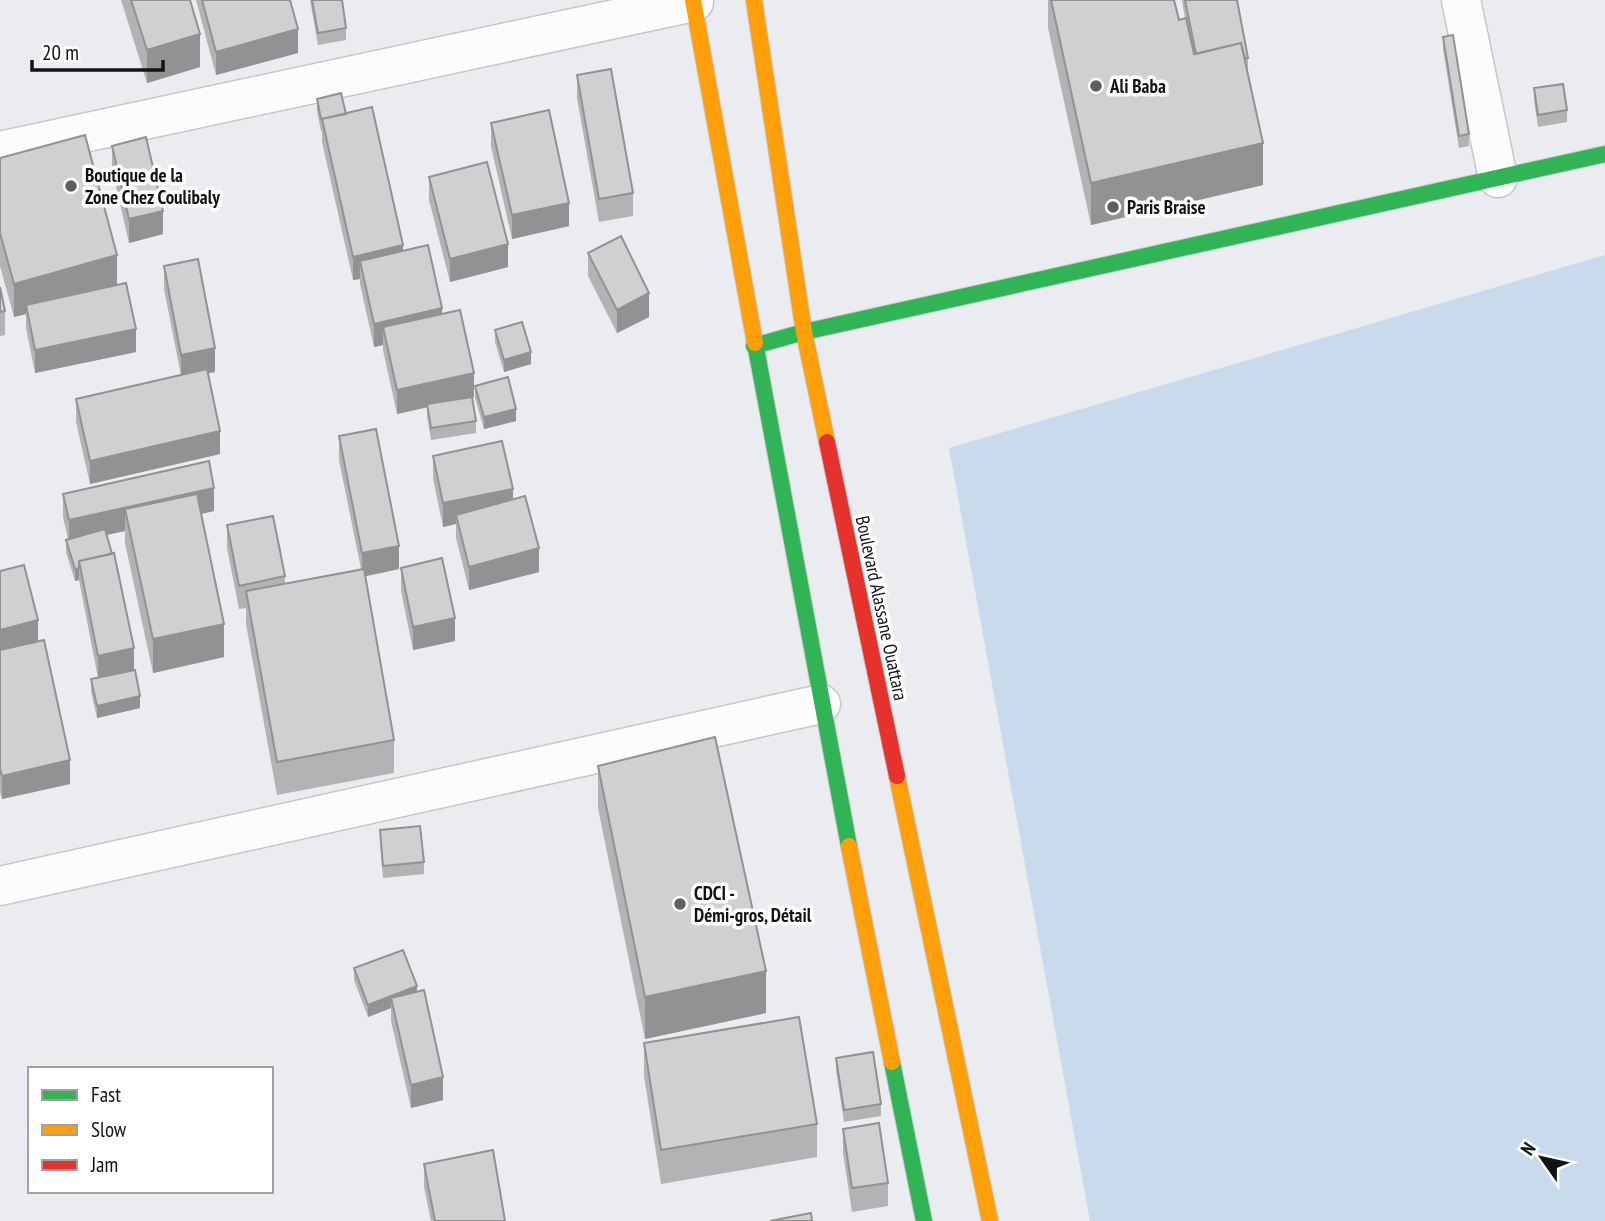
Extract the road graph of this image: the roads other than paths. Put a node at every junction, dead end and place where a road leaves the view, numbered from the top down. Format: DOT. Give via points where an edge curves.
graph roads {
  1 [pos="754,0"];
  2 [pos="1461,0"];
  3 [pos="693,1"];
  4 [pos="0,151"];
  5 [pos="1605,154"];
  6 [pos="1498,178"];
  7 [pos="804,332"];
  8 [pos="754,346"];
  9 [pos="821,704"];
  10 [pos="0,886"];
  11 [pos="924,1221"];
  12 [pos="990,1221"];
  1 -- 7 [label="main road, Boulevard Alassane Ouattara"];
  2 -- 6 [label="street"];
  3 -- 4 [label="street"];
  3 -- 8 [label="main road"];
  5 -- 6 [label="main road"];
  6 -- 7 [label="main road"];
  7 -- 8 [label="main road"];
  7 -- 12 [label="main road, Boulevard Alassane Ouattara"];
  8 -- 9 [label="main road"];
  9 -- 10 [label="street"];
  9 -- 11 [label="main road"];
}
